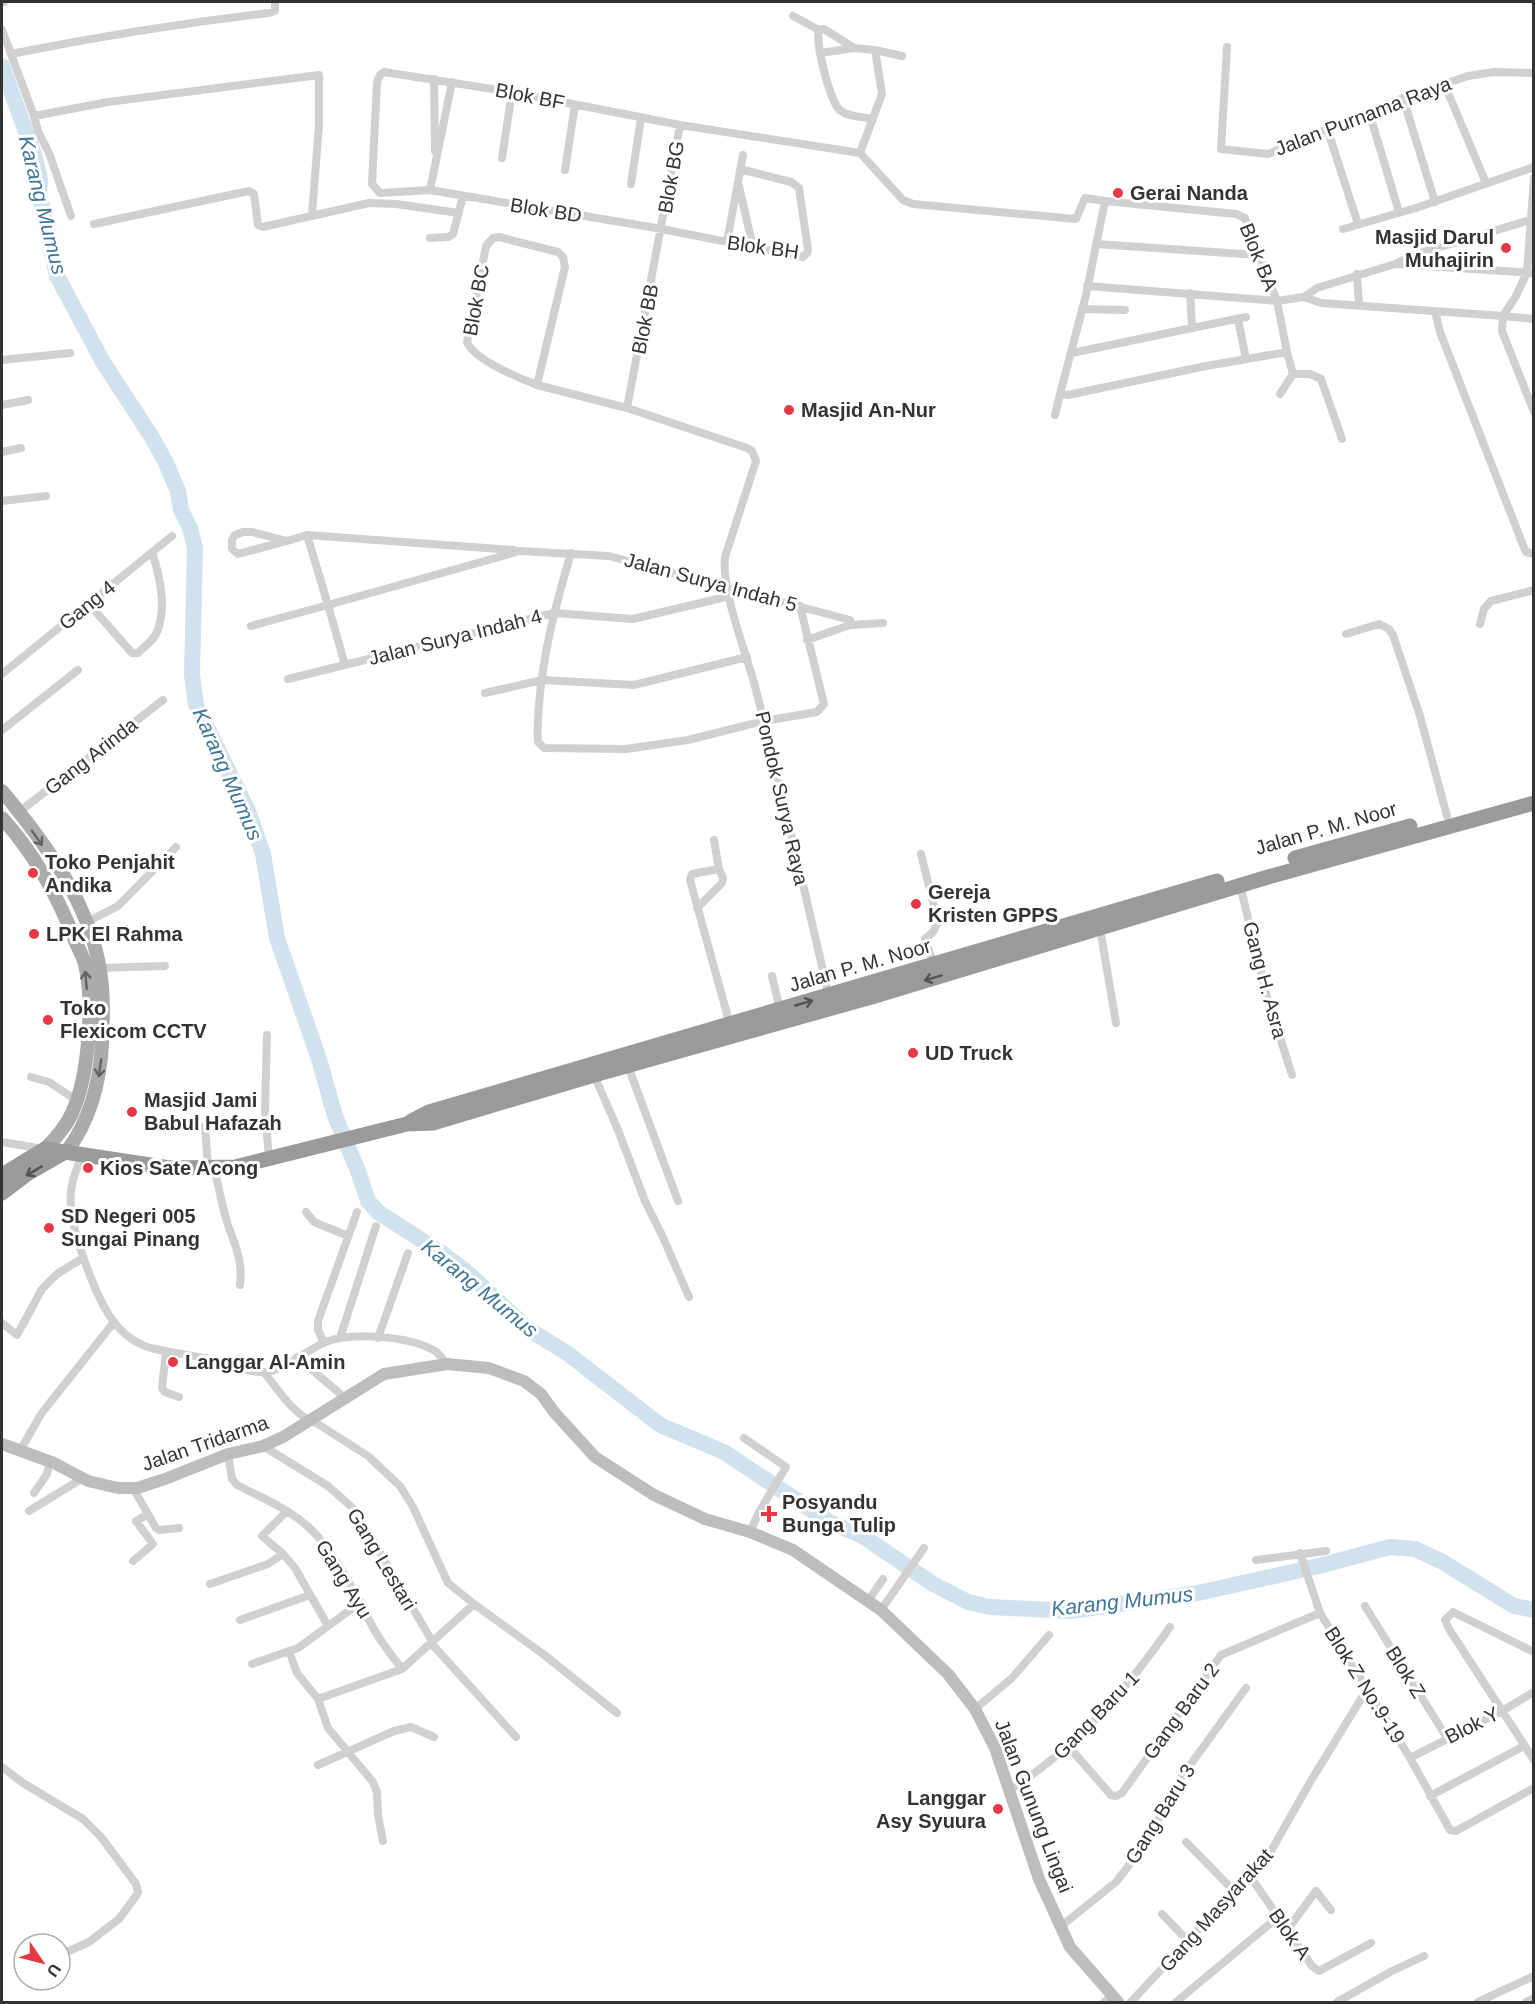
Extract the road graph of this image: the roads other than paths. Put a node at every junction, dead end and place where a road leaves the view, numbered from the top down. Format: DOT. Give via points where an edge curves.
graph roads {
  1 [pos="275,2"];
  2 [pos="793,16"];
  3 [pos="2,30"];
  4 [pos="819,30"];
  5 [pos="1227,47"];
  6 [pos="854,48"];
  7 [pos="875,50"];
  8 [pos="820,53"];
  9 [pos="10,54"];
  10 [pos="902,56"];
  11 [pos="1533,73"];
  12 [pos="380,75"];
  13 [pos="434,79"];
  14 [pos="452,82"];
  15 [pos="1444,83"];
  16 [pos="512,92"];
  17 [pos="1403,98"];
  18 [pos="575,105"];
  19 [pos="1369,112"];
  20 [pos="34,116"];
  21 [pos="641,118"];
  22 [pos="873,119"];
  23 [pos="680,125"];
  24 [pos="1326,128"];
  25 [pos="861,153"];
  26 [pos="743,155"];
  27 [pos="435,158"];
  28 [pos="502,158"];
  29 [pos="1533,167"];
  30 [pos="740,169"];
  31 [pos="565,170"];
  32 [pos="1533,178"];
  33 [pos="738,182"];
  34 [pos="1486,183"];
  35 [pos="631,184"];
  36 [pos="430,190"];
  37 [pos="463,196"];
  38 [pos="1105,201"];
  39 [pos="1435,202"];
  40 [pos="1399,212"];
  41 [pos="312,215"];
  42 [pos="71,216"];
  43 [pos="458,216"];
  44 [pos="1530,219"];
  45 [pos="94,224"];
  46 [pos="1358,224"];
  47 [pos="662,229"];
  48 [pos="1343,229"];
  49 [pos="430,238"];
  50 [pos="727,242"];
  51 [pos="1096,244"];
  52 [pos="753,247"];
  53 [pos="1258,255"];
  54 [pos="1395,264"];
  55 [pos="1530,272"];
  56 [pos="1357,274"];
  57 [pos="1087,291"];
  58 [pos="1304,297"];
  59 [pos="1191,298"];
  60 [pos="1278,304"];
  61 [pos="1359,305"];
  62 [pos="1083,307"];
  63 [pos="1125,309"];
  64 [pos="1436,316"];
  65 [pos="1533,319"];
  66 [pos="1502,323"];
  67 [pos="1192,328"];
  68 [pos="1287,352"];
  69 [pos="70,353"];
  70 [pos="1072,353"];
  71 [pos="1246,359"];
  72 [pos="2,360"];
  73 [pos="1293,374"];
  74 [pos="537,385"];
  75 [pos="1060,394"];
  76 [pos="1280,394"];
  77 [pos="28,400"];
  78 [pos="2,405"];
  79 [pos="627,408"];
  80 [pos="1533,412"];
  81 [pos="1055,415"];
  82 [pos="1342,439"];
  83 [pos="21,448"];
  84 [pos="2,452"];
  85 [pos="46,496"];
  86 [pos="2,501"];
  87 [pos="307,535"];
  88 [pos="172,536"];
  89 [pos="287,541"];
  90 [pos="520,551"];
  91 [pos="152,552"];
  92 [pos="571,554"];
  93 [pos="1533,554"];
  94 [pos="1533,590"];
  95 [pos="729,592"];
  96 [pos="89,604"];
  97 [pos="328,605"];
  98 [pos="800,606"];
  99 [pos="554,613"];
  100 [pos="883,623"];
  101 [pos="1480,624"];
  102 [pos="850,625"];
  103 [pos="251,626"];
  104 [pos="1346,634"];
  105 [pos="807,640"];
  106 [pos="747,657"];
  107 [pos="345,665"];
  108 [pos="78,670"];
  109 [pos="2,674"];
  110 [pos="288,679"];
  111 [pos="542,680"];
  112 [pos="485,693"];
  113 [pos="163,700"];
  114 [pos="764,721"];
  115 [pos="2,730"];
  116 [pos="2,792"];
  117 [pos="1533,793"];
  118 [pos="1533,803"];
  119 [pos="19,813"];
  120 [pos="1448,816"];
  121 [pos="2,818"];
  122 [pos="1426,827"];
  123 [pos="714,840"];
  124 [pos="176,847"];
  125 [pos="921,854"];
  126 [pos="719,868"];
  127 [pos="1240,885"];
  128 [pos="697,908"];
  129 [pos="87,922"];
  130 [pos="1096,925"];
  131 [pos="934,965"];
  132 [pos="165,966"];
  133 [pos="100,968"];
  134 [pos="772,976"];
  135 [pos="830,1002"];
  136 [pos="780,1010"];
  137 [pos="1116,1023"];
  138 [pos="730,1025"];
  139 [pos="267,1035"];
  140 [pos="629,1062"];
  141 [pos="594,1075"];
  142 [pos="1292,1075"];
  143 [pos="31,1077"];
  144 [pos="76,1100"];
  145 [pos="407,1124"];
  146 [pos="206,1126"];
  147 [pos="2,1142"];
  148 [pos="45,1149"];
  149 [pos="75,1153"];
  150 [pos="269,1159"];
  151 [pos="211,1168"];
  152 [pos="2,1175"];
  153 [pos="2,1193"];
  154 [pos="678,1201"];
  155 [pos="306,1212"];
  156 [pos="357,1212"];
  157 [pos="376,1226"];
  158 [pos="348,1236"];
  159 [pos="408,1253"];
  160 [pos="83,1258"];
  161 [pos="240,1286"];
  162 [pos="689,1297"];
  163 [pos="114,1322"];
  164 [pos="2,1323"];
  165 [pos="339,1338"];
  166 [pos="378,1338"];
  167 [pos="324,1343"];
  168 [pos="166,1351"];
  169 [pos="297,1357"];
  170 [pos="447,1364"];
  171 [pos="264,1372"];
  172 [pos="179,1397"];
  173 [pos="345,1398"];
  174 [pos="309,1421"];
  175 [pos="744,1438"];
  176 [pos="2,1444"];
  177 [pos="263,1446"];
  178 [pos="20,1451"];
  179 [pos="228,1454"];
  180 [pos="50,1461"];
  181 [pos="83,1478"];
  182 [pos="133,1488"];
  183 [pos="34,1493"];
  184 [pos="29,1511"];
  185 [pos="288,1511"];
  186 [pos="147,1515"];
  187 [pos="179,1528"];
  188 [pos="750,1532"];
  189 [pos="922,1550"];
  190 [pos="1326,1551"];
  191 [pos="283,1554"];
  192 [pos="1300,1556"];
  193 [pos="1256,1560"];
  194 [pos="133,1561"];
  195 [pos="883,1579"];
  196 [pos="210,1584"];
  197 [pos="310,1595"];
  198 [pos="868,1601"];
  199 [pos="361,1602"];
  200 [pos="474,1604"];
  201 [pos="1365,1606"];
  202 [pos="880,1610"];
  203 [pos="1320,1613"];
  204 [pos="240,1620"];
  205 [pos="328,1626"];
  206 [pos="1170,1627"];
  207 [pos="1049,1635"];
  208 [pos="432,1642"];
  209 [pos="289,1651"];
  210 [pos="1533,1652"];
  211 [pos="252,1664"];
  212 [pos="402,1669"];
  213 [pos="1246,1688"];
  214 [pos="1368,1689"];
  215 [pos="1533,1692"];
  216 [pos="318,1699"];
  217 [pos="975,1709"];
  218 [pos="1502,1711"];
  219 [pos="617,1713"];
  220 [pos="434,1737"];
  221 [pos="516,1737"];
  222 [pos="1447,1738"];
  223 [pos="1524,1746"];
  224 [pos="1070,1747"];
  225 [pos="348,1751"];
  226 [pos="1410,1758"];
  227 [pos="1533,1760"];
  228 [pos="318,1765"];
  229 [pos="2,1767"];
  230 [pos="1533,1788"];
  231 [pos="1010,1790"];
  232 [pos="1430,1796"];
  233 [pos="383,1841"];
  234 [pos="1186,1842"];
  235 [pos="1250,1876"];
  236 [pos="1235,1892"];
  237 [pos="1331,1910"];
  238 [pos="1162,1914"];
  239 [pos="1278,1917"];
  240 [pos="1060,1927"];
  241 [pos="1287,1930"];
  242 [pos="1188,1941"];
  243 [pos="1371,1943"];
  244 [pos="72,1949"];
  245 [pos="1424,1956"];
  246 [pos="1532,1979"];
  247 [pos="1533,1998"];
  248 [pos="1112,2000"];
  249 [pos="1131,2002"];
  250 [pos="1176,2002"];
  251 [pos="1337,2002"];
  252 [pos="1479,2002"];
  253 [pos="1526,2002"];
  1 -- 9 [label="street" via="275,11 269,13 106,35"];
  2 -- 4 [label="street"];
  3 -- 9 [label="street"];
  4 -- 6 [label="street" via="824,29"];
  4 -- 8 [label="street"];
  5 -- 24 [label="street, Jalan Purnama Raya" via="1221,149 1268,154"];
  6 -- 7 [label="street"];
  6 -- 8 [label="street"];
  7 -- 10 [label="street"];
  7 -- 22 [label="street" via="882,94"];
  8 -- 22 [label="street" via="835,106 844,113"];
  9 -- 20 [label="street"];
  11 -- 15 [label="street, Jalan Purnama Raya" via="1480,73"];
  12 -- 13 [label="street, Blok BF" via="384,72"];
  12 -- 36 [label="street, Blok BD" via="373,188 380,193"];
  13 -- 14 [label="street, Blok BF"];
  13 -- 27 [label="street"];
  14 -- 16 [label="street, Blok BF"];
  14 -- 27 [label="street"];
  15 -- 17 [label="street, Jalan Purnama Raya"];
  15 -- 34 [label="street"];
  16 -- 18 [label="street, Blok BF"];
  16 -- 28 [label="street"];
  17 -- 19 [label="street, Jalan Purnama Raya"];
  17 -- 39 [label="street"];
  18 -- 21 [label="street, Blok BF"];
  18 -- 31 [label="street"];
  19 -- 24 [label="street, Jalan Purnama Raya"];
  19 -- 40 [label="street"];
  20 -- 41 [label="street" via="108,102 320,75"];
  20 -- 42 [label="street"];
  21 -- 23 [label="street, Blok BF"];
  21 -- 35 [label="street"];
  22 -- 25 [label="street"];
  23 -- 25 [label="street, Blok BF"];
  23 -- 47 [label="street, Blok BG"];
  24 -- 46 [label="street"];
  25 -- 38 [label="street" via="903,200 913,204 1077,219 1084,198"];
  26 -- 30 [label="street"];
  27 -- 36 [label="street"];
  29 -- 34 [label="street"];
  30 -- 33 [label="street"];
  30 -- 52 [label="street, Blok BH" via="792,182 801,190 807,253 802,257"];
  32 -- 44 [label="street"];
  33 -- 50 [label="street"];
  33 -- 52 [label="street"];
  34 -- 39 [label="street"];
  36 -- 37 [label="street, Blok BD"];
  37 -- 43 [label="street"];
  37 -- 47 [label="street, Blok BD"];
  38 -- 51 [label="street"];
  38 -- 53 [label="street, Blok BA" via="1241,215"];
  39 -- 40 [label="street"];
  40 -- 46 [label="street"];
  41 -- 43 [label="street" via="369,203"];
  41 -- 45 [label="street" via="259,226 254,194 249,191"];
  43 -- 49 [label="street" via="453,234"];
  44 -- 54 [label="street"];
  44 -- 55 [label="street"];
  46 -- 48 [label="street"];
  47 -- 50 [label="street, Blok BH"];
  47 -- 79 [label="street, Blok BB"];
  50 -- 52 [label="street, Blok BH"];
  51 -- 53 [label="street"];
  51 -- 57 [label="street"];
  53 -- 60 [label="street, Blok BA"];
  54 -- 55 [label="street"];
  54 -- 56 [label="street"];
  55 -- 66 [label="street"];
  56 -- 58 [label="street" via="1317,288"];
  56 -- 61 [label="street"];
  57 -- 59 [label="street"];
  57 -- 62 [label="street"];
  58 -- 60 [label="street"];
  58 -- 61 [label="street" via="1322,303"];
  59 -- 60 [label="street"];
  59 -- 67 [label="street"];
  60 -- 68 [label="street, Blok BA"];
  61 -- 64 [label="street"];
  62 -- 63 [label="street"];
  62 -- 70 [label="street"];
  64 -- 66 [label="street"];
  64 -- 93 [label="street" via="1523,545 1526,552"];
  65 -- 66 [label="street"];
  66 -- 80 [label="street"];
  67 -- 70 [label="street"];
  67 -- 71 [label="street" via="1242,318"];
  68 -- 71 [label="street"];
  68 -- 73 [label="street, Blok BA"];
  69 -- 72 [label="street"];
  70 -- 75 [label="street"];
  71 -- 75 [label="street"];
  73 -- 76 [label="street"];
  73 -- 82 [label="street" via="1321,379"];
  74 -- 74 [label="street, Blok BC" via="515,377 469,347 468,333 486,246 493,238 558,252 566,267"];
  74 -- 79 [label="street, Blok BC"];
  75 -- 81 [label="street"];
  77 -- 78 [label="street"];
  79 -- 95 [label="street, Blok BC" via="747,448 754,454 756,461 725,557"];
  83 -- 84 [label="street"];
  85 -- 86 [label="street"];
  87 -- 89 [label="street"];
  87 -- 90 [label="street, Jalan Surya Indah 5"];
  87 -- 97 [label="street"];
  88 -- 91 [label="street, Gang 4"];
  89 -- 89 [label="street" via="242,554 235,552 231,544 235,535 243,532"];
  90 -- 92 [label="street, Jalan Surya Indah 5"];
  90 -- 97 [label="street, Jalan Surya Indah 5"];
  91 -- 96 [label="street, Gang 4"];
  91 -- 96 [label="street" via="162,603 157,633 138,653 132,652"];
  92 -- 95 [label="street, Jalan Surya Indah 5" via="609,556"];
  92 -- 99 [label="street"];
  94 -- 101 [label="street" via="1491,601"];
  95 -- 98 [label="street, Jalan Surya Indah 5"];
  95 -- 99 [label="street, Jalan Surya Indah 4" via="633,619"];
  95 -- 106 [label="street, Pondok Surya Raya"];
  96 -- 109 [label="street, Gang 4"];
  97 -- 103 [label="street, Jalan Surya Indah 5"];
  97 -- 107 [label="street"];
  98 -- 102 [label="street, Jalan Surya Indah 5" via="848,619"];
  98 -- 105 [label="street"];
  99 -- 107 [label="street, Jalan Surya Indah 4"];
  99 -- 111 [label="street"];
  100 -- 102 [label="street"];
  102 -- 105 [label="street, Jalan Surya Indah 5"];
  104 -- 120 [label="street" via="1379,624 1393,636"];
  105 -- 114 [label="street" via="822,708"];
  106 -- 111 [label="street" via="634,685"];
  106 -- 114 [label="street, Pondok Surya Raya"];
  107 -- 110 [label="street, Jalan Surya Indah 4"];
  108 -- 115 [label="street"];
  111 -- 112 [label="street"];
  111 -- 114 [label="street" via="537,733 544,748 626,748 688,740"];
  113 -- 119 [label="street, Gang Arinda"];
  114 -- 135 [label="street, Pondok Surya Raya"];
  116 -- 119 [label="main road"];
  117 -- 120 [label="highway, Jalan P. M. Noor"];
  118 -- 122 [label="highway, Jalan P. M. Noor"];
  119 -- 129 [label="main road, one-way" via="59,869"];
  120 -- 122 [label="highway, Jalan P. M. Noor"];
  144 -- 121 [label="main road, one-way" via="87,1051 85,963 66,915"];
  122 -- 127 [label="highway, Jalan P. M. Noor"];
  122 -- 130 [label="highway, Jalan P. M. Noor" via="1366,837"];
  123 -- 126 [label="street"];
  124 -- 129 [label="street" via="118,906"];
  125 -- 131 [label="street" via="938,922 925,939"];
  126 -- 128 [label="street" via="722,884"];
  126 -- 128 [label="street" via="692,874"];
  127 -- 130 [label="highway, Jalan P. M. Noor"];
  127 -- 142 [label="street, Gang H. Asra"];
  128 -- 138 [label="street"];
  129 -- 133 [label="main road"];
  130 -- 131 [label="highway, Jalan P. M. Noor"];
  130 -- 135 [label="highway, Jalan P. M. Noor, one-way"];
  130 -- 137 [label="street"];
  131 -- 135 [label="highway, Jalan P. M. Noor"];
  132 -- 133 [label="street"];
  133 -- 149 [label="main road, one-way" via="100,1070"];
  134 -- 136 [label="street"];
  136 -- 135 [label="highway, Jalan P. M. Noor, one-way"];
  135 -- 140 [label="highway, Jalan P. M. Noor"];
  136 -- 138 [label="highway, Jalan P. M. Noor"];
  138 -- 140 [label="highway, Jalan P. M. Noor"];
  139 -- 150 [label="street" via="265,1109"];
  140 -- 141 [label="highway, Jalan P. M. Noor"];
  140 -- 145 [label="highway, Jalan P. M. Noor" via="429,1112"];
  140 -- 154 [label="street"];
  141 -- 145 [label="highway, Jalan P. M. Noor" via="433,1123"];
  141 -- 162 [label="street"];
  143 -- 144 [label="street" via="49,1082"];
  144 -- 148 [label="main road" via="64,1128"];
  145 -- 150 [label="highway, Jalan P. M. Noor"];
  146 -- 151 [label="street"];
  147 -- 148 [label="street"];
  148 -- 149 [label="highway, Jalan P. M. Noor"];
  148 -- 152 [label="highway"];
  149 -- 151 [label="highway, Jalan P. M. Noor" via="170,1168"];
  149 -- 153 [label="highway, one-way" via="27,1174"];
  149 -- 160 [label="street" via="72,1211"];
  150 -- 151 [label="highway, Jalan P. M. Noor"];
  151 -- 161 [label="street" via="240,1255"];
  155 -- 158 [label="street" via="314,1222"];
  156 -- 158 [label="street"];
  157 -- 165 [label="street"];
  158 -- 167 [label="street" via="318,1321"];
  159 -- 166 [label="street"];
  160 -- 163 [label="street" via="99,1299"];
  160 -- 164 [label="street" via="49,1281 17,1335"];
  163 -- 168 [label="street" via="132,1340"];
  163 -- 178 [label="street" via="41,1414"];
  165 -- 166 [label="street"];
  165 -- 167 [label="street"];
  166 -- 170 [label="street" via="438,1348"];
  167 -- 169 [label="street"];
  168 -- 171 [label="street"];
  168 -- 172 [label="street" via="162,1388"];
  169 -- 171 [label="street"];
  169 -- 173 [label="street"];
  170 -- 173 [label="street, Jalan Tridarma" via="384,1374"];
  170 -- 188 [label="street, Jalan Gunung Lingai" via="489,1368 524,1381 541,1394 594,1457 654,1495 705,1519"];
  171 -- 174 [label="street"];
  173 -- 174 [label="street, Jalan Tridarma"];
  174 -- 177 [label="street, Jalan Tridarma"];
  174 -- 200 [label="street" via="368,1456 400,1486 448,1583"];
  175 -- 188 [label="street" via="786,1468"];
  176 -- 178 [label="street, Jalan Tridarma"];
  177 -- 179 [label="street, Jalan Tridarma"];
  177 -- 208 [label="street, Gang Lestari" via="328,1486 356,1510"];
  178 -- 180 [label="street, Jalan Tridarma"];
  179 -- 182 [label="street, Jalan Tridarma"];
  179 -- 185 [label="street, Gang Ayu" via="232,1479 237,1485"];
  180 -- 181 [label="street, Jalan Tridarma"];
  180 -- 183 [label="street" via="47,1474"];
  181 -- 182 [label="street, Jalan Tridarma"];
  181 -- 184 [label="street"];
  182 -- 186 [label="street"];
  185 -- 191 [label="street" via="262,1536"];
  185 -- 199 [label="street, Gang Ayu" via="320,1538"];
  186 -- 187 [label="street" via="159,1530"];
  186 -- 194 [label="street" via="136,1521 153,1544"];
  188 -- 198 [label="street, Jalan Gunung Lingai" via="794,1550"];
  189 -- 202 [label="street"];
  190 -- 192 [label="street"];
  191 -- 196 [label="street" via="268,1564"];
  191 -- 197 [label="street"];
  192 -- 193 [label="street"];
  192 -- 203 [label="street, Blok Z No.9-19"];
  195 -- 198 [label="street"];
  197 -- 204 [label="street"];
  197 -- 205 [label="street"];
  198 -- 202 [label="street, Jalan Gunung Lingai"];
  199 -- 205 [label="street"];
  199 -- 212 [label="street, Gang Ayu" via="376,1633"];
  200 -- 208 [label="street"];
  200 -- 219 [label="street"];
  201 -- 222 [label="street, Blok Z"];
  202 -- 217 [label="street, Jalan Gunung Lingai" via="948,1674"];
  203 -- 214 [label="street, Blok Z No.9-19"];
  203 -- 224 [label="street, Gang Baru 2" via="1221,1655 1122,1793 1111,1794"];
  205 -- 209 [label="street"];
  206 -- 224 [label="street, Gang Baru 1" via="1143,1666"];
  207 -- 217 [label="street" via="1012,1678"];
  208 -- 212 [label="street"];
  208 -- 221 [label="street, Gang Lestari"];
  209 -- 211 [label="street"];
  209 -- 216 [label="street" via="297,1673"];
  210 -- 218 [label="street" via="1453,1612 1445,1620"];
  212 -- 216 [label="street"];
  213 -- 240 [label="street, Gang Baru 3" via="1172,1790 1150,1838 1116,1882"];
  214 -- 226 [label="street, Blok Z No.9-19"];
  214 -- 235 [label="street, Gang Masyarakat" via="1271,1851"];
  215 -- 218 [label="street, Blok Y"];
  216 -- 225 [label="street" via="328,1728"];
  217 -- 231 [label="street, Jalan Gunung Lingai"];
  218 -- 222 [label="street, Blok Y"];
  218 -- 223 [label="street"];
  220 -- 225 [label="street" via="406,1728"];
  222 -- 226 [label="street, Blok Y"];
  223 -- 227 [label="street"];
  223 -- 232 [label="street"];
  224 -- 231 [label="street, Gang Baru 1"];
  225 -- 228 [label="street"];
  225 -- 233 [label="street" via="377,1792"];
  226 -- 232 [label="street, Blok Z No.9-19"];
  229 -- 244 [label="street" via="82,1819 101,1837 136,1884 136,1896 119,1919"];
  230 -- 232 [label="street, Blok Z No.9-19" via="1453,1831"];
  231 -- 240 [label="street, Jalan Gunung Lingai" via="1039,1879"];
  234 -- 236 [label="street"];
  235 -- 236 [label="street, Gang Masyarakat"];
  235 -- 239 [label="street, Blok A"];
  236 -- 242 [label="street, Gang Masyarakat"];
  237 -- 241 [label="street" via="1316,1891"];
  238 -- 242 [label="street"];
  239 -- 241 [label="street, Blok A"];
  239 -- 250 [label="street"];
  240 -- 248 [label="street, Jalan Gunung Lingai" via="1070,1947"];
  241 -- 243 [label="street, Blok A" via="1319,1971"];
  242 -- 249 [label="street, Gang Masyarakat"];
  245 -- 251 [label="street"];
  246 -- 252 [label="street"];
  247 -- 253 [label="street"];
}
